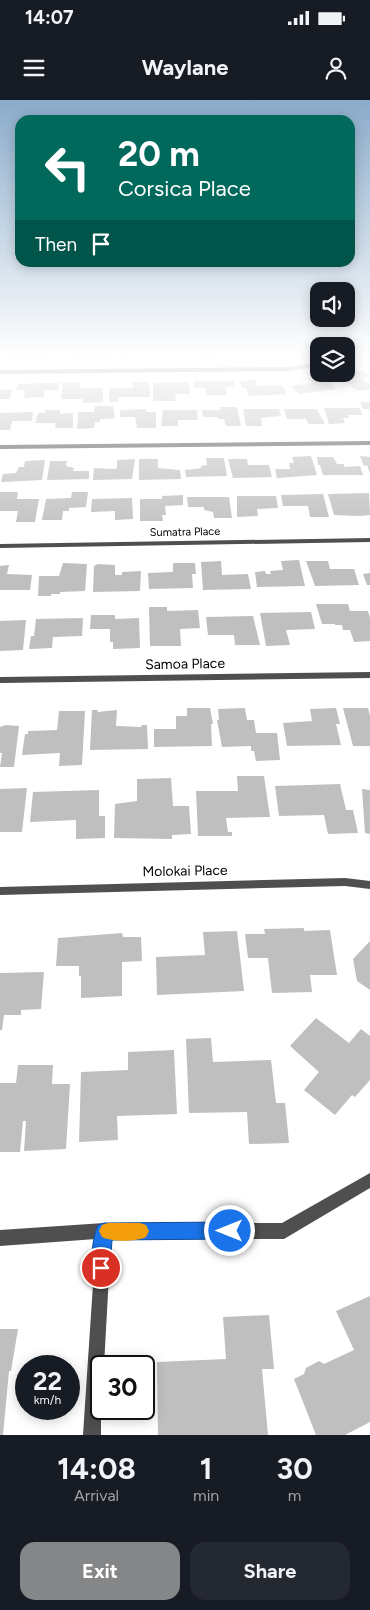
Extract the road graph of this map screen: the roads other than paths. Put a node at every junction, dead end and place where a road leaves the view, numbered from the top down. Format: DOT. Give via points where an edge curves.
graph roads {
  1 [pos="370,443"];
  2 [pos="0,447"];
  3 [pos="370,540"];
  4 [pos="0,546"];
  5 [pos="370,675"];
  6 [pos="0,680"];
  7 [pos="370,885"];
  8 [pos="0,891"];
  9 [pos="370,1180"];
  10 [pos="104,1231"];
  11 [pos="0,1238"];
  12 [pos="92,1435"];
  1 -- 2 [label="street"];
  3 -- 4 [label="street, Sumatra Place"];
  5 -- 6 [label="street, Samoa Place"];
  7 -- 8 [label="street, Molokai Place" via="345,882"];
  9 -- 10 [label="street" via="284,1231"];
  10 -- 11 [label="street"];
  10 -- 12 [label="street"];
}
